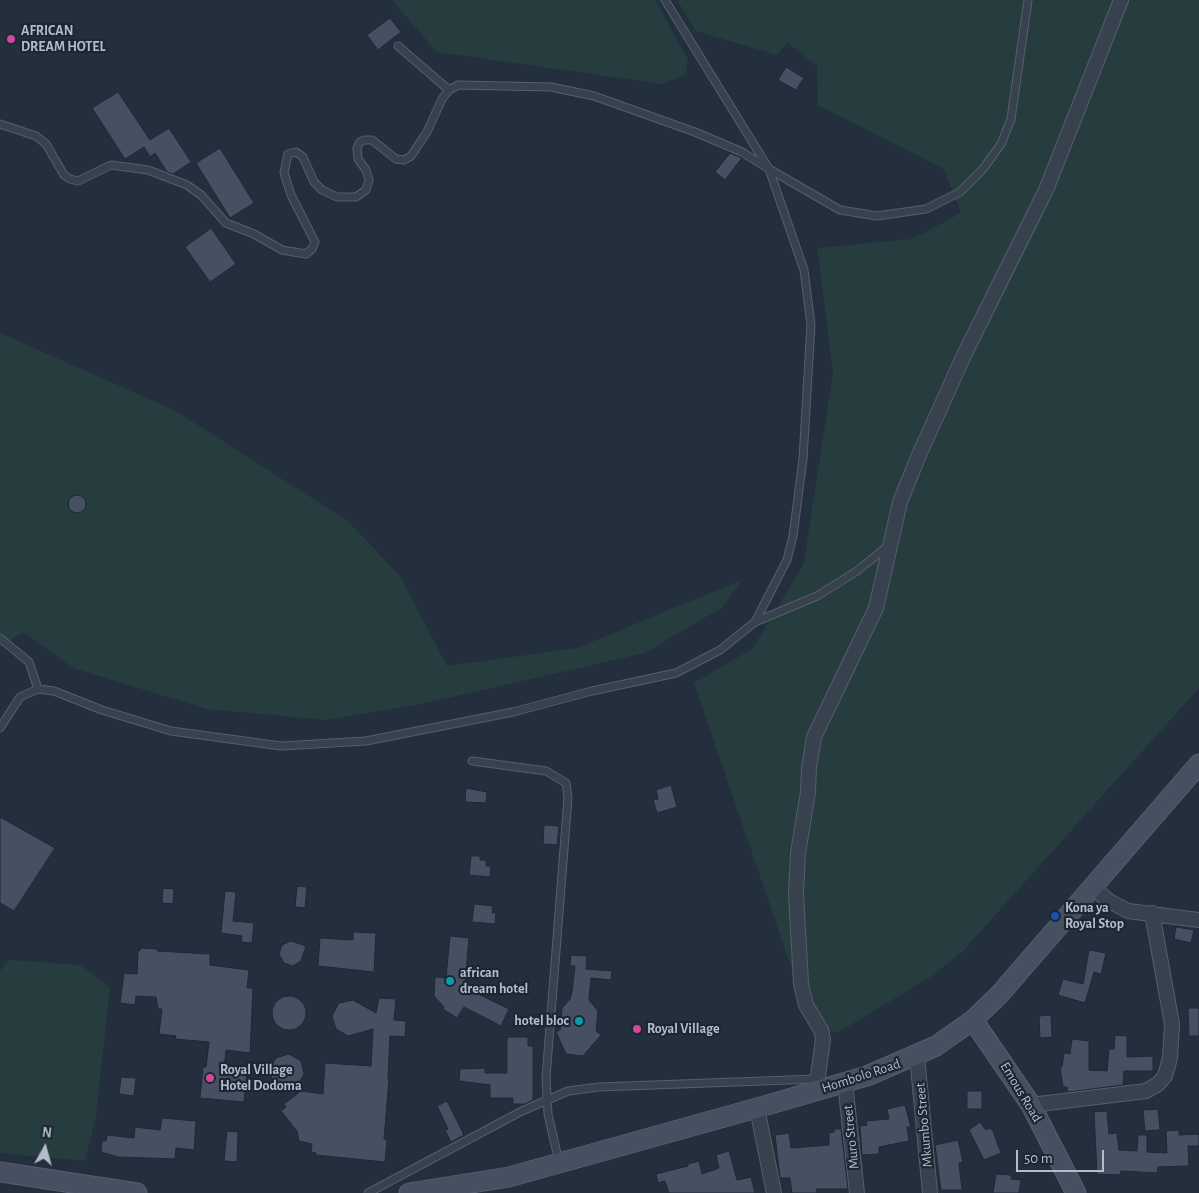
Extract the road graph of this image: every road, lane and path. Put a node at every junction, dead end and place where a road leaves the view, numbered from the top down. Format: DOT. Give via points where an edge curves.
graph roads {
  1 [pos="665,0"];
  2 [pos="1028,0"];
  3 [pos="1121,0"];
  4 [pos="398,46"];
  5 [pos="449,90"];
  6 [pos="0,124"];
  7 [pos="769,169"];
  8 [pos="890,545"];
  9 [pos="755,622"];
  10 [pos="0,638"];
  11 [pos="38,689"];
  12 [pos="0,728"];
  13 [pos="472,761"];
  14 [pos="1199,764"];
  15 [pos="1092,887"];
  16 [pos="1152,912"];
  17 [pos="1199,920"];
  18 [pos="974,1020"];
  19 [pos="917,1056"];
  20 [pos="845,1082"];
  21 [pos="817,1085"];
  22 [pos="546,1100"];
  23 [pos="1031,1106"];
  24 [pos="757,1108"];
  25 [pos="559,1162"];
  26 [pos="0,1172"];
  27 [pos="136,1193"];
  28 [pos="368,1193"];
  29 [pos="408,1193"];
  30 [pos="774,1193"];
  31 [pos="857,1193"];
  32 [pos="930,1193"];
  33 [pos="1076,1193"];
  1 -- 7 [label="lane"];
  2 -- 7 [label="lane" via="1010,119 1001,144 983,170 960,192 926,208 877,216 840,210"];
  3 -- 8 [label="street" via="1046,190 919,456 900,502"];
  4 -- 5 [label="lane"];
  5 -- 6 [label="lane" via="411,156 404,160 396,159 372,140 360,142 358,159 368,180 366,190 356,197 337,197 322,190 314,182 303,157 296,152 288,154 284,174 315,242 306,254 282,250 226,223 187,184 148,170 111,165 78,180 70,179 64,175 46,144 36,136"];
  5 -- 7 [label="lane" via="458,85 551,87 594,96 695,132 742,152"];
  7 -- 9 [label="lane" via="804,270 812,324 803,459 793,536 788,560"];
  8 -- 9 [label="lane" via="817,596"];
  8 -- 21 [label="street" via="876,608 811,751 796,894 801,984 806,1005 823,1039"];
  9 -- 11 [label="lane" via="720,650 676,673 513,712 366,741 281,746 171,731"];
  10 -- 11 [label="lane" via="29,662"];
  11 -- 12 [label="lane" via="20,697"];
  13 -- 22 [label="lane" via="546,771 566,784 568,798"];
  14 -- 15 [label="street, Hombolo Road"];
  15 -- 16 [label="street" via="1128,911"];
  15 -- 18 [label="street, Hombolo Road"];
  16 -- 17 [label="street"];
  16 -- 23 [label="street" via="1172,1024 1170,1058 1165,1076 1146,1092"];
  18 -- 19 [label="street, Hombolo Road"];
  18 -- 23 [label="street, Emous Road"];
  19 -- 20 [label="street, Hombolo Road"];
  19 -- 32 [label="street, Mkumbo Street"];
  20 -- 21 [label="street, Hombolo Road"];
  20 -- 31 [label="street, Muro Street"];
  21 -- 22 [label="lane" via="598,1087 568,1091"];
  21 -- 24 [label="street, Hombolo Road"];
  22 -- 25 [label="lane"];
  22 -- 28 [label="lane"];
  23 -- 33 [label="street, Emous Road"];
  24 -- 25 [label="street, Hombolo Road"];
  24 -- 30 [label="street"];
  25 -- 29 [label="street, Hombolo Road" via="509,1176"];
  26 -- 27 [label="street"];
}
